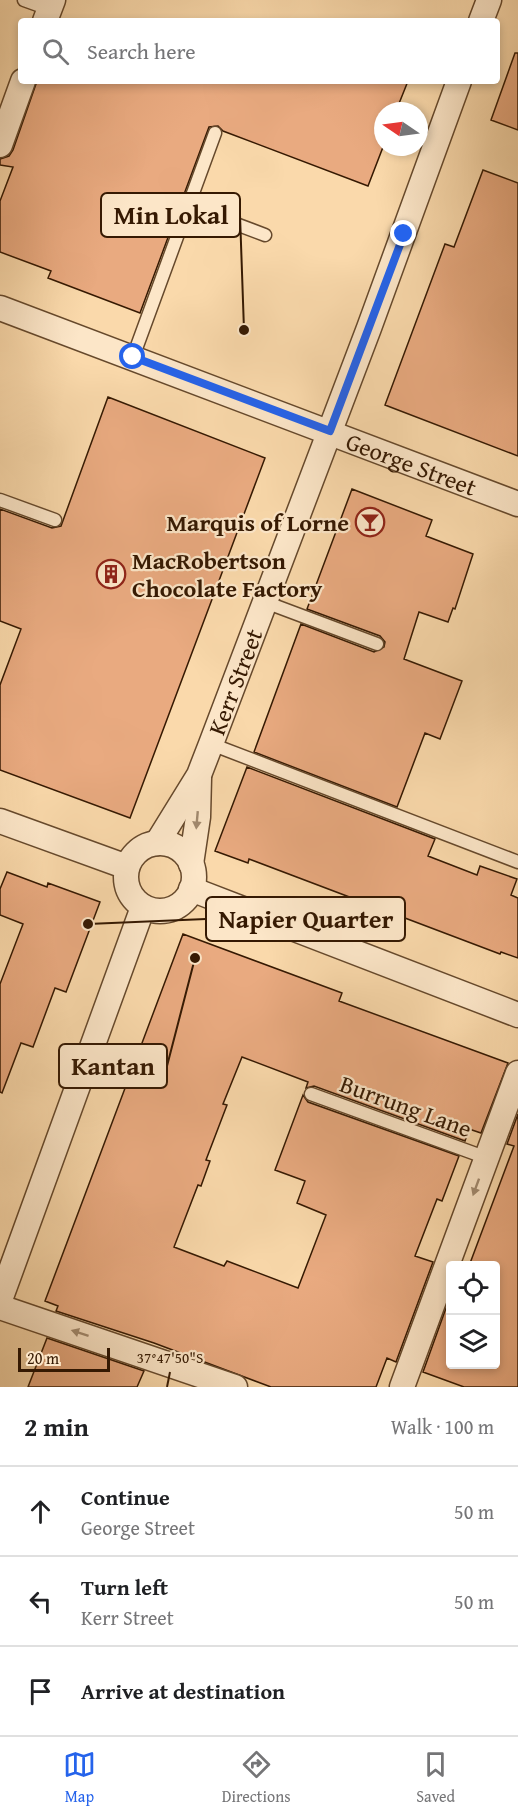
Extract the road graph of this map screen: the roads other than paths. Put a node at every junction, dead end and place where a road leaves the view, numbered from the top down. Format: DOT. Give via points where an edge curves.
graph roads {
  1 [pos="24,0"];
  2 [pos="489,0"];
  3 [pos="49,10"];
  4 [pos="482,18"];
  5 [pos="21,84"];
  6 [pos="458,84"];
  7 [pos="6,112"];
  8 [pos="215,133"];
  9 [pos="0,145"];
  10 [pos="188,206"];
  11 [pos="265,235"];
  12 [pos="0,308"];
  13 [pos="133,357"];
  14 [pos="330,431"];
  15 [pos="0,500"];
  16 [pos="518,504"];
  17 [pos="55,520"];
  18 [pos="265,602"];
  19 [pos="377,644"];
  20 [pos="211,744"];
  21 [pos="199,775"];
  22 [pos="0,821"];
  23 [pos="157,843"];
  24 [pos="518,862"];
  25 [pos="191,864"];
  26 [pos="127,867"];
  27 [pos="191,889"];
  28 [pos="143,907"];
  29 [pos="518,1015"];
  30 [pos="518,1072"];
  31 [pos="311,1094"];
  32 [pos="487,1158"];
  33 [pos="0,1300"];
  34 [pos="0,1307"];
  35 [pos="198,1380"];
  36 [pos="235,1387"];
  37 [pos="402,1387"];
  1 -- 3 [label="lane"];
  2 -- 4 [label="street"];
  5 -- 7 [label="street"];
  6 -- 14 [label="street, Kerr Street"];
  7 -- 9 [label="street"];
  8 -- 10 [label="lane"];
  10 -- 11 [label="lane"];
  10 -- 13 [label="lane"];
  12 -- 13 [label="street, George Street"];
  13 -- 14 [label="street, George Street"];
  14 -- 16 [label="street, George Street"];
  14 -- 18 [label="street, Kerr Street"];
  15 -- 17 [label="lane"];
  18 -- 19 [label="lane"];
  18 -- 20 [label="street, Kerr Street"];
  20 -- 21 [label="street, Kerr Street"];
  20 -- 24 [label="lane"];
  21 -- 23 [label="street, Kerr Street"];
  21 -- 25 [label="street, Kerr Street, one-way"];
  22 -- 26 [label="street"];
  23 -- 25 [label="street" via="177,848"];
  23 -- 26 [label="street" via="138,850"];
  25 -- 27 [label="street"];
  26 -- 28 [label="street" via="127,885"];
  27 -- 28 [label="street" via="177,906 154,911"];
  27 -- 29 [label="street"];
  28 -- 33 [label="street"];
  30 -- 32 [label="street"];
  31 -- 32 [label="lane, Burrung Lane"];
  32 -- 37 [label="street, one-way"];
  35 -- 34 [label="street, one-way"];
  35 -- 36 [label="street"];
}
